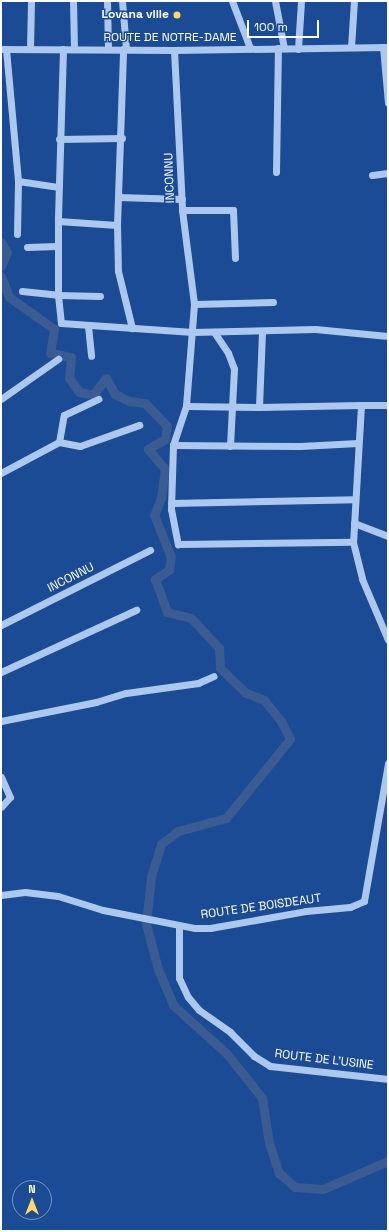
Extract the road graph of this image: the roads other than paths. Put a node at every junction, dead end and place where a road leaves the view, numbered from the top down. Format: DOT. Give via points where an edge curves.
graph roads {
  1 [pos="31,1"];
  2 [pos="73,1"];
  3 [pos="107,1"];
  4 [pos="122,1"];
  5 [pos="232,1"];
  6 [pos="275,1"];
  7 [pos="301,1"];
  8 [pos="354,1"];
  9 [pos="351,47"];
  10 [pos="385,47"];
  11 [pos="250,48"];
  12 [pos="281,48"];
  13 [pos="4,49"];
  14 [pos="30,49"];
  15 [pos="63,49"];
  16 [pos="74,49"];
  17 [pos="108,49"];
  18 [pos="125,49"];
  19 [pos="298,49"];
  20 [pos="174,50"];
  21 [pos="388,103"];
  22 [pos="59,138"];
  23 [pos="122,138"];
  24 [pos="276,172"];
  25 [pos="388,173"];
  26 [pos="372,176"];
  27 [pos="18,181"];
  28 [pos="58,187"];
  29 [pos="118,197"];
  30 [pos="182,199"];
  31 [pos="182,210"];
  32 [pos="58,221"];
  33 [pos="117,225"];
  34 [pos="17,234"];
  35 [pos="57,246"];
  36 [pos="27,247"];
  37 [pos="236,258"];
  38 [pos="22,291"];
  39 [pos="58,295"];
  40 [pos="100,296"];
  41 [pos="273,302"];
  42 [pos="194,304"];
  43 [pos="88,326"];
  44 [pos="132,328"];
  45 [pos="193,332"];
  46 [pos="214,332"];
  47 [pos="262,332"];
  48 [pos="388,336"];
  49 [pos="91,356"];
  50 [pos="58,359"];
  51 [pos="1,399"];
  52 [pos="98,399"];
  53 [pos="361,405"];
  54 [pos="388,405"];
  55 [pos="186,406"];
  56 [pos="232,406"];
  57 [pos="258,406"];
  58 [pos="139,425"];
  59 [pos="59,442"];
  60 [pos="358,443"];
  61 [pos="173,445"];
  62 [pos="230,446"];
  63 [pos="1,473"];
  64 [pos="355,499"];
  65 [pos="170,503"];
  66 [pos="354,523"];
  67 [pos="388,536"];
  68 [pos="353,542"];
  69 [pos="150,550"];
  70 [pos="136,610"];
  71 [pos="1,625"];
  72 [pos="388,640"];
  73 [pos="1,672"];
  74 [pos="214,676"];
  75 [pos="1,721"];
  76 [pos="388,763"];
  77 [pos="1,778"];
  78 [pos="1,807"];
  79 [pos="1,895"];
  80 [pos="179,927"];
  81 [pos="388,1079"];
  1 -- 14 [label="street"];
  2 -- 16 [label="street"];
  3 -- 17 [label="street"];
  4 -- 18 [label="street"];
  5 -- 11 [label="street"];
  6 -- 12 [label="street"];
  7 -- 19 [label="street"];
  8 -- 9 [label="street"];
  9 -- 10 [label="street, ROUTE DE NOTRE-DAME"];
  9 -- 19 [label="street, ROUTE DE NOTRE-DAME"];
  10 -- 21 [label="street"];
  11 -- 12 [label="street, ROUTE DE NOTRE-DAME"];
  11 -- 20 [label="street, ROUTE DE NOTRE-DAME"];
  12 -- 19 [label="street, ROUTE DE NOTRE-DAME"];
  12 -- 24 [label="street"];
  13 -- 14 [label="street, ROUTE DE NOTRE-DAME"];
  13 -- 27 [label="street"];
  14 -- 15 [label="street, ROUTE DE NOTRE-DAME"];
  15 -- 16 [label="street, ROUTE DE NOTRE-DAME"];
  15 -- 22 [label="street"];
  16 -- 17 [label="street, ROUTE DE NOTRE-DAME"];
  17 -- 18 [label="street, ROUTE DE NOTRE-DAME"];
  18 -- 20 [label="street, ROUTE DE NOTRE-DAME"];
  18 -- 23 [label="street"];
  20 -- 30 [label="street, INCONNU"];
  22 -- 23 [label="street"];
  22 -- 28 [label="street"];
  23 -- 29 [label="street"];
  25 -- 26 [label="street"];
  27 -- 28 [label="street"];
  27 -- 34 [label="street"];
  28 -- 32 [label="street"];
  29 -- 30 [label="street"];
  29 -- 33 [label="street"];
  30 -- 31 [label="street, INCONNU"];
  31 -- 37 [label="street" via="233,210"];
  31 -- 42 [label="street, INCONNU"];
  32 -- 33 [label="street"];
  32 -- 35 [label="street"];
  33 -- 44 [label="street" via="118,272"];
  35 -- 36 [label="street"];
  35 -- 39 [label="street"];
  38 -- 39 [label="street"];
  39 -- 40 [label="street"];
  39 -- 43 [label="street" via="60,323"];
  41 -- 42 [label="street"];
  42 -- 45 [label="street, INCONNU"];
  43 -- 44 [label="street"];
  43 -- 49 [label="street"];
  44 -- 45 [label="street"];
  45 -- 46 [label="street"];
  45 -- 55 [label="street" via="189,342"];
  46 -- 47 [label="street"];
  46 -- 56 [label="street" via="233,364"];
  47 -- 48 [label="street" via="315,329"];
  47 -- 57 [label="street"];
  50 -- 51 [label="street"];
  52 -- 59 [label="street" via="64,416"];
  53 -- 54 [label="street"];
  53 -- 57 [label="street"];
  53 -- 60 [label="street"];
  55 -- 56 [label="street"];
  55 -- 61 [label="street"];
  56 -- 57 [label="street"];
  56 -- 62 [label="street"];
  58 -- 59 [label="street" via="80,446"];
  59 -- 63 [label="street"];
  60 -- 62 [label="street"];
  60 -- 64 [label="street"];
  61 -- 62 [label="street"];
  61 -- 65 [label="street"];
  64 -- 65 [label="street"];
  64 -- 66 [label="street"];
  65 -- 68 [label="street" via="175,539 181,545"];
  66 -- 67 [label="street"];
  66 -- 68 [label="street"];
  68 -- 72 [label="street" via="362,579"];
  69 -- 71 [label="street, INCONNU"];
  70 -- 73 [label="street"];
  74 -- 75 [label="street" via="198,683 126,693 96,702"];
  76 -- 80 [label="street, ROUTE DE BOISDEAUT" via="364,901 350,906 210,928"];
  77 -- 78 [label="street" via="10,797"];
  79 -- 80 [label="street, ROUTE DE BOISDEAUT" via="24,892 58,896 103,910"];
  80 -- 81 [label="street, ROUTE DE L'USINE" via="178,978 188,997 199,1010 230,1032 254,1056 270,1066"];
}
